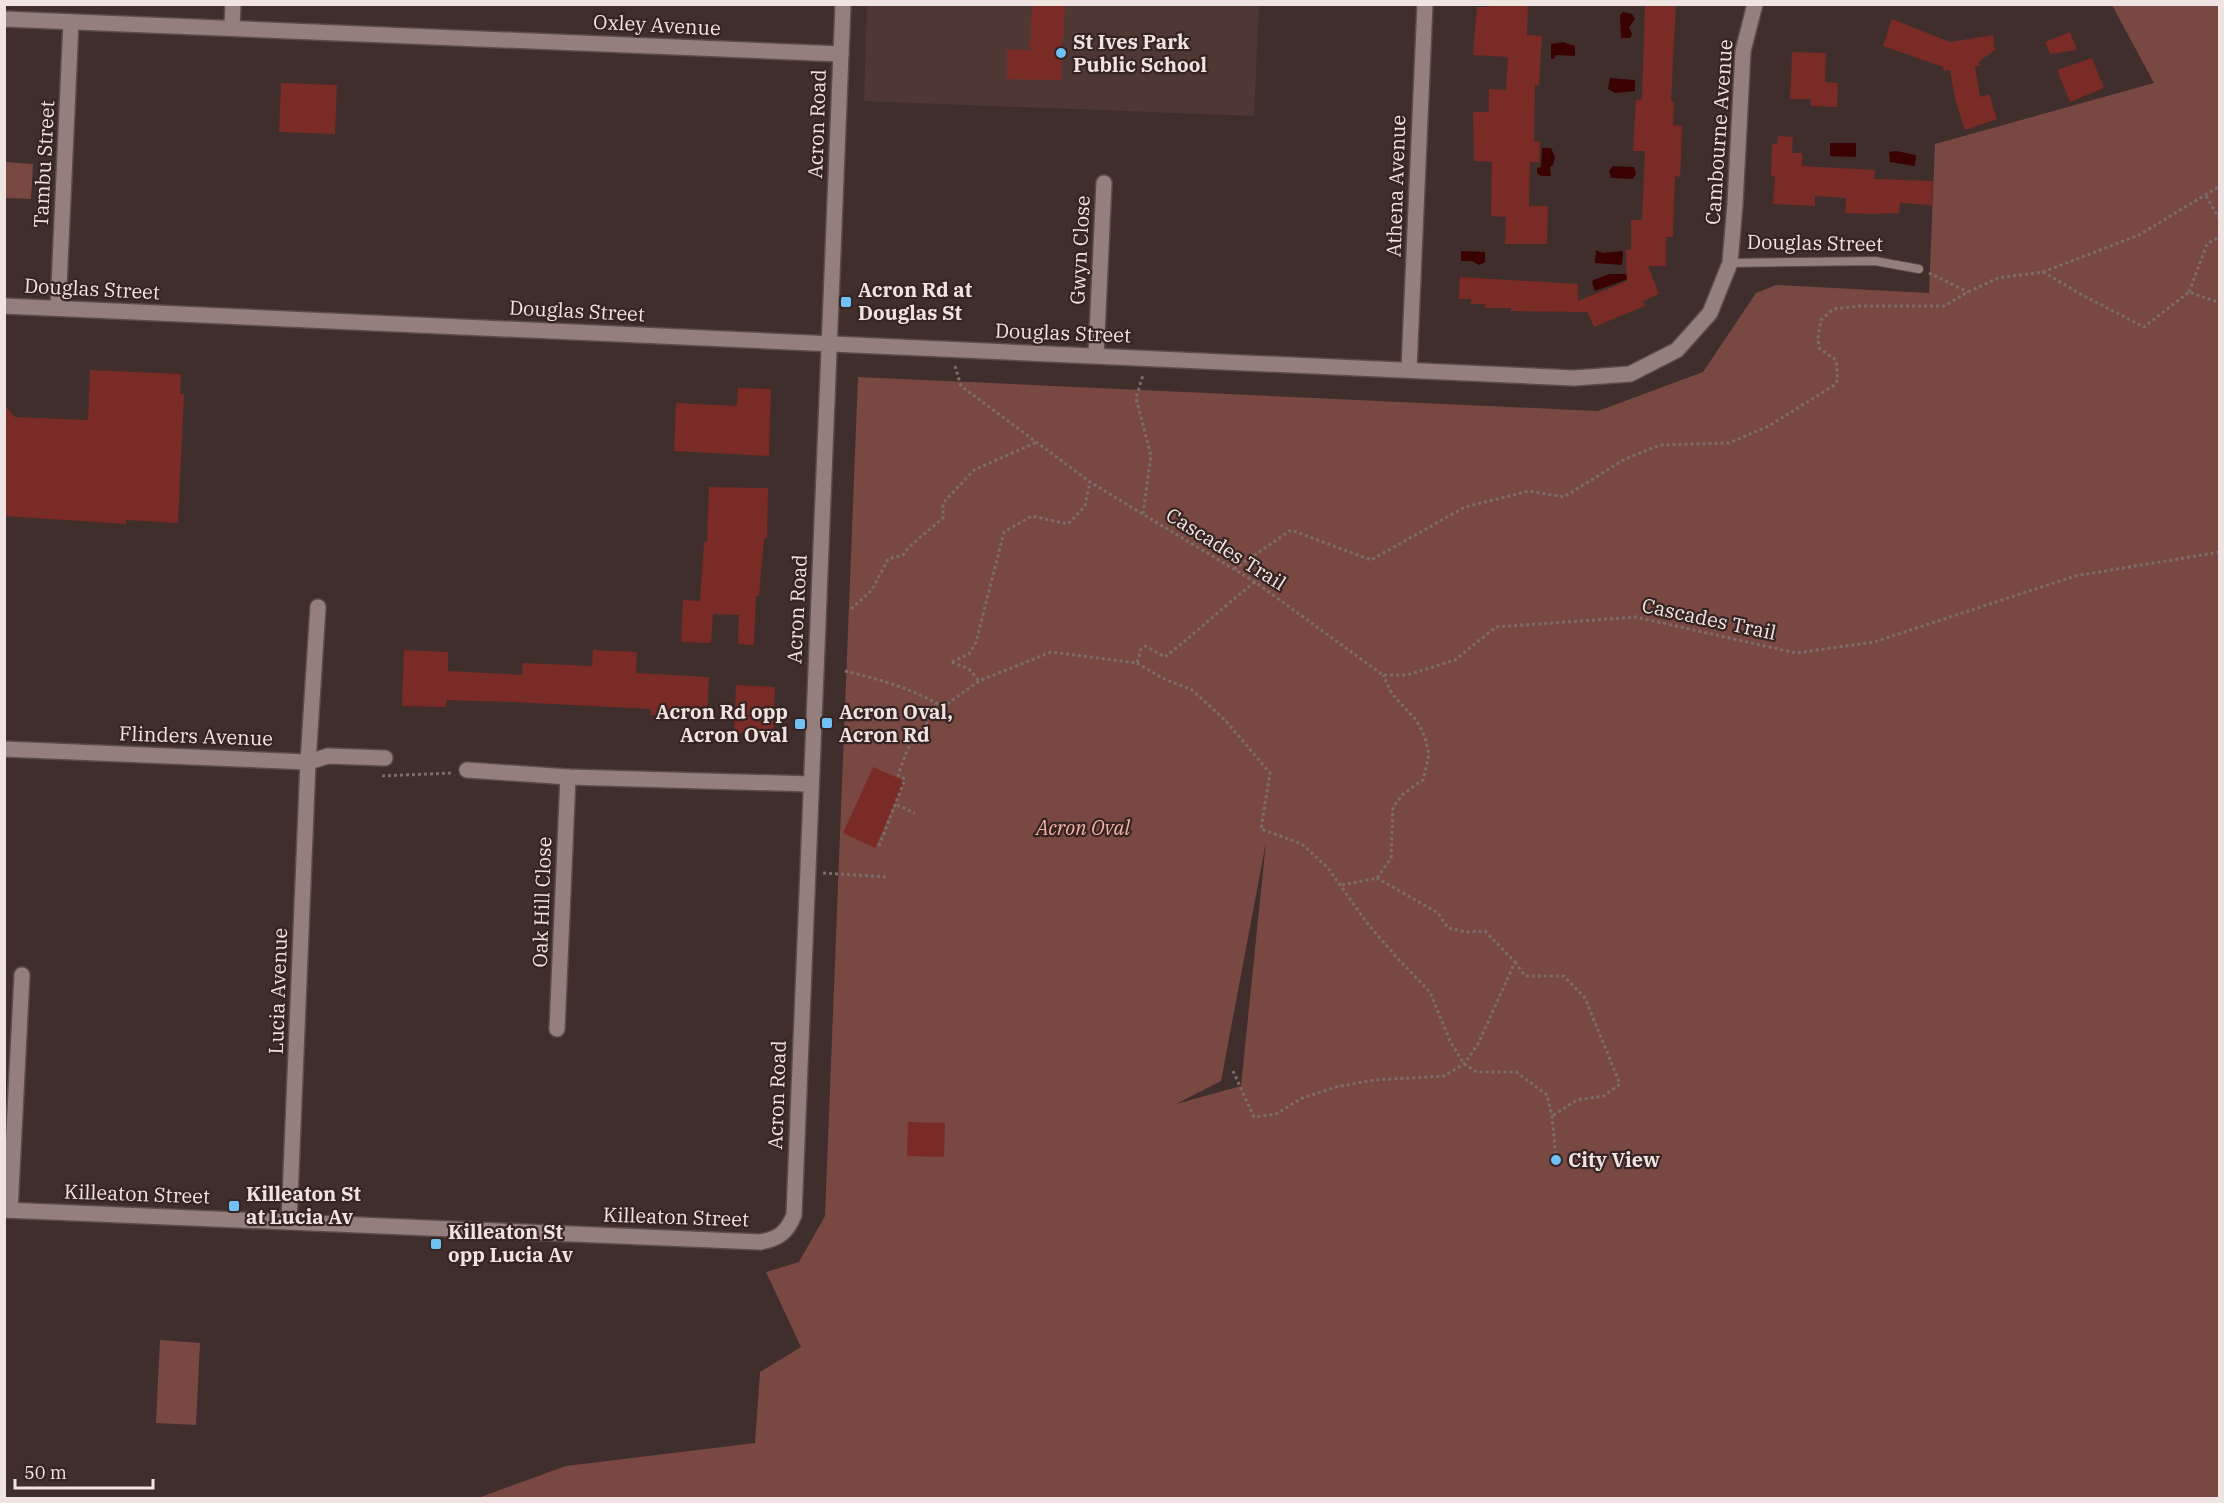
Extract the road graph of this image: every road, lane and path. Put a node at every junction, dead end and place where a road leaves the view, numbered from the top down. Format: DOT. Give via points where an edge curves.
graph roads {
  1 [pos="233,4"];
  2 [pos="843,4"];
  3 [pos="1425,4"];
  4 [pos="1755,4"];
  5 [pos="4,19"];
  6 [pos="71,22"];
  7 [pos="232,27"];
  8 [pos="841,54"];
  9 [pos="1104,183"];
  10 [pos="2220,186"];
  11 [pos="2206,196"];
  12 [pos="2220,220"];
  13 [pos="2220,236"];
  14 [pos="1730,263"];
  15 [pos="1919,269"];
  16 [pos="2043,272"];
  17 [pos="1968,292"];
  18 [pos="2189,292"];
  19 [pos="2220,303"];
  20 [pos="4,306"];
  21 [pos="58,308"];
  22 [pos="830,344"];
  23 [pos="951,350"];
  24 [pos="1096,355"];
  25 [pos="1148,358"];
  26 [pos="1409,369"];
  27 [pos="1037,442"];
  28 [pos="1090,482"];
  29 [pos="1143,514"];
  30 [pos="2220,552"];
  31 [pos="1234,569"];
  32 [pos="1255,582"];
  33 [pos="318,607"];
  34 [pos="851,609"];
  35 [pos="1137,663"];
  36 [pos="845,671"];
  37 [pos="1383,675"];
  38 [pos="979,681"];
  39 [pos="943,707"];
  40 [pos="4,749"];
  41 [pos="385,758"];
  42 [pos="308,762"];
  43 [pos="467,770"];
  44 [pos="568,777"];
  45 [pos="810,784"];
  46 [pos="897,805"];
  47 [pos="915,813"];
  48 [pos="879,846"];
  49 [pos="807,873"];
  50 [pos="887,877"];
  51 [pos="1377,878"];
  52 [pos="1342,885"];
  53 [pos="1515,962"];
  54 [pos="22,975"];
  55 [pos="557,1029"];
  56 [pos="1464,1064"];
  57 [pos="1233,1071"];
  58 [pos="1552,1116"];
  59 [pos="1556,1160"];
  60 [pos="7,1210"];
  61 [pos="794,1215"];
  62 [pos="289,1222"];
  1 -- 7 [label="street"];
  2 -- 8 [label="street, Acron Road"];
  3 -- 26 [label="street, Athena Avenue"];
  4 -- 14 [label="street, Cambourne Avenue" via="1743,51"];
  5 -- 6 [label="street, Oxley Avenue"];
  6 -- 7 [label="street, Oxley Avenue"];
  6 -- 21 [label="street, Tambu Street"];
  7 -- 8 [label="street, Oxley Avenue"];
  8 -- 22 [label="street, Acron Road"];
  9 -- 24 [label="street, Gwyn Close"];
  10 -- 11 [label="path"];
  11 -- 12 [label="path"];
  11 -- 16 [label="path" via="2139,235"];
  13 -- 18 [label="path" via="2206,244"];
  14 -- 15 [label="lane, Douglas Street" via="1875,261"];
  14 -- 26 [label="street, Douglas Street" via="1710,313 1677,350 1630,374 1574,378"];
  15 -- 17 [label="path"];
  16 -- 17 [label="path" via="1998,279"];
  16 -- 18 [label="path" via="2145,327"];
  17 -- 31 [label="path" via="1944,306 1833,309 1821,320 1818,337 1819,348 1836,360 1838,380 1770,426 1729,443 1660,445 1625,459 1564,497 1529,491 1465,507 1371,560 1291,530"];
  18 -- 19 [label="path"];
  20 -- 21 [label="street, Douglas Street"];
  21 -- 22 [label="street, Douglas Street"];
  22 -- 23 [label="street, Douglas Street"];
  22 -- 45 [label="street, Acron Road"];
  23 -- 24 [label="street, Douglas Street"];
  23 -- 27 [label="path, Cascades Trail" via="960,386"];
  24 -- 25 [label="street, Douglas Street"];
  25 -- 26 [label="street, Douglas Street"];
  25 -- 29 [label="path" via="1136,398 1151,456"];
  27 -- 28 [label="path, Cascades Trail"];
  27 -- 34 [label="path" via="974,470 943,503 943,518 903,555 888,559 872,590"];
  28 -- 29 [label="path, Cascades Trail"];
  28 -- 38 [label="path" via="1085,506 1068,524 1032,516 1004,532 976,642 969,654 952,663 969,669"];
  29 -- 31 [label="path, Cascades Trail"];
  30 -- 37 [label="path, Cascades Trail" via="2075,576 1863,644 1796,653 1636,617 1496,627 1455,660 1407,675"];
  31 -- 32 [label="path, Cascades Trail"];
  32 -- 35 [label="path" via="1165,657 1145,645"];
  32 -- 37 [label="path, Cascades Trail"];
  33 -- 42 [label="street, Lucia Avenue"];
  35 -- 38 [label="path" via="1051,651"];
  35 -- 52 [label="path" via="1192,690 1225,720 1270,773 1261,829 1302,844"];
  36 -- 39 [label="path" via="882,680"];
  37 -- 51 [label="path" via="1392,694 1417,721 1429,755 1423,780 1393,807 1390,858"];
  38 -- 39 [label="path"];
  39 -- 46 [label="path" via="907,750 898,775 905,779"];
  40 -- 42 [label="street, Flinders Avenue"];
  41 -- 42 [label="street, Flinders Avenue" via="328,756"];
  42 -- 62 [label="street, Lucia Avenue"];
  43 -- 44 [label="street"];
  44 -- 45 [label="street"];
  44 -- 55 [label="street, Oak Hill Close"];
  45 -- 49 [label="street, Acron Road"];
  46 -- 47 [label="path"];
  46 -- 48 [label="path"];
  49 -- 50 [label="path"];
  49 -- 61 [label="street, Acron Road"];
  51 -- 52 [label="path"];
  51 -- 53 [label="path" via="1438,913 1448,928 1485,932"];
  52 -- 56 [label="path" via="1367,923 1430,992"];
  53 -- 56 [label="path" via="1478,1044"];
  53 -- 58 [label="path" via="1525,976 1564,976 1585,998 1620,1084 1604,1096 1577,1100"];
  54 -- 60 [label="street"];
  56 -- 57 [label="path" via="1444,1076 1374,1080 1336,1087 1302,1098 1275,1114 1254,1117"];
  56 -- 58 [label="path" via="1478,1072 1516,1072 1547,1095"];
  58 -- 59 [label="path"];
  60 -- 62 [label="street, Killeaton Street"];
  61 -- 62 [label="street, Killeaton Street" via="782,1236 760,1242"];
}
